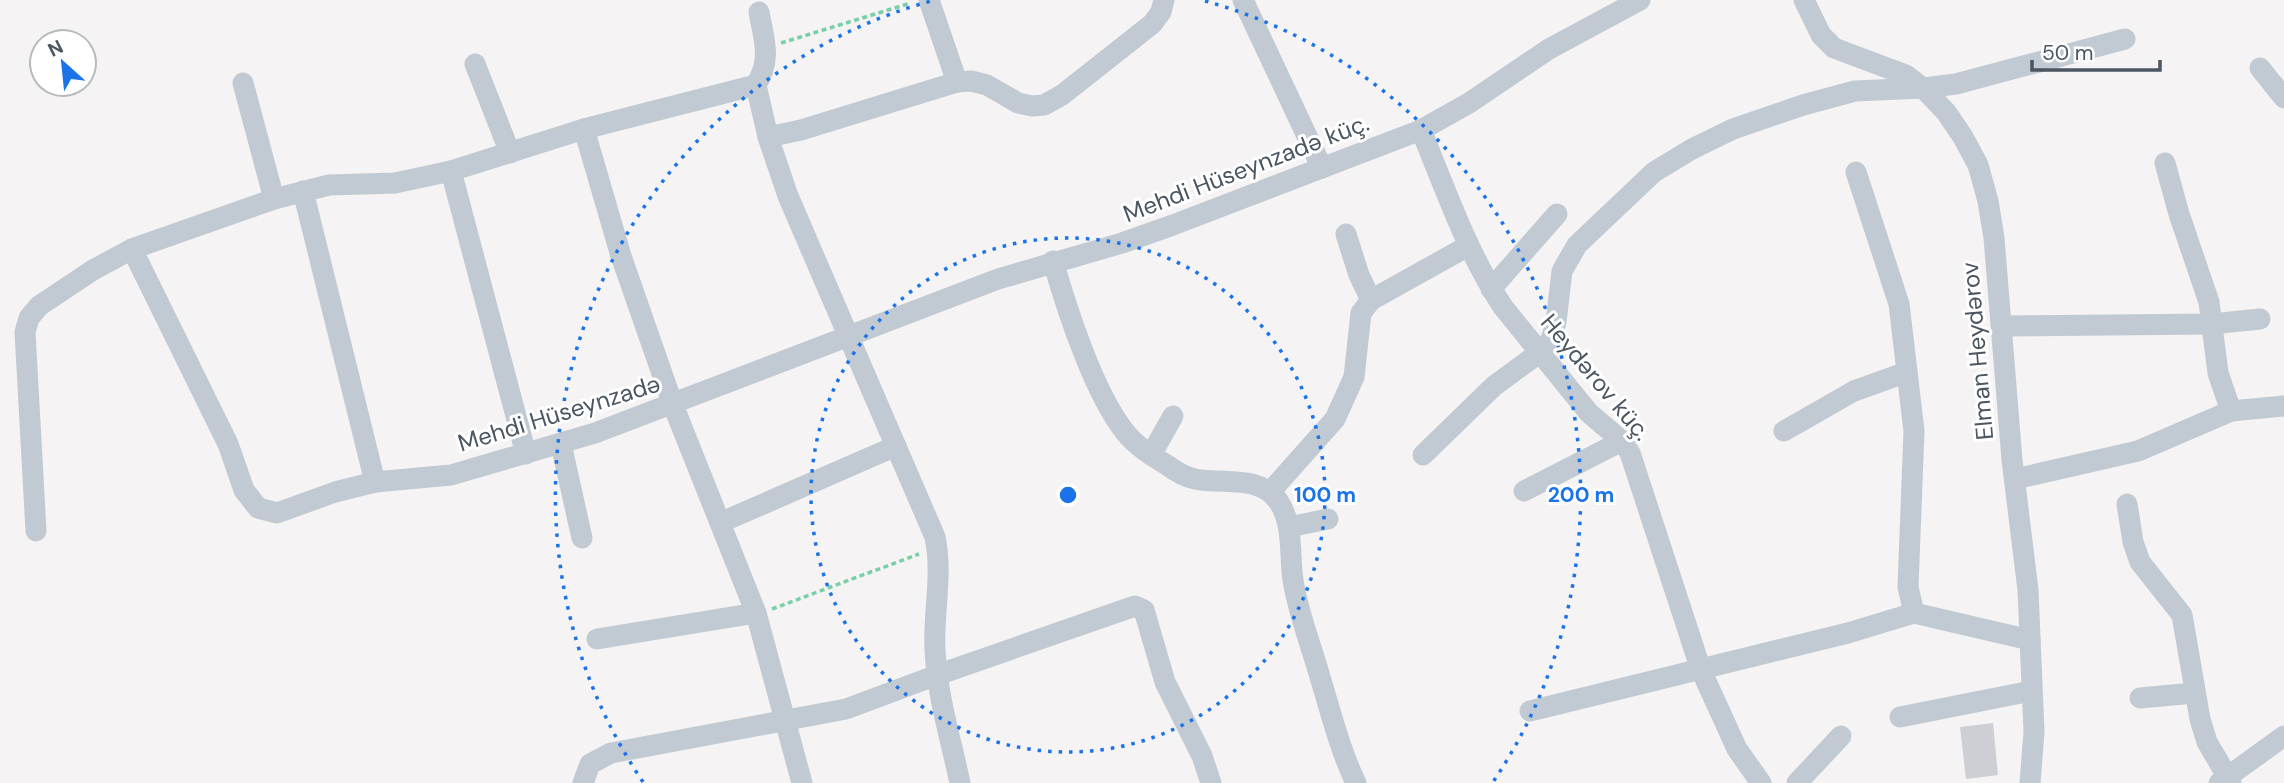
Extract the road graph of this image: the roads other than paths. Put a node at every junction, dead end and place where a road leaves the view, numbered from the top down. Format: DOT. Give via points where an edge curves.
graph roads {
  1 [pos="929,0"];
  2 [pos="1164,0"];
  3 [pos="1243,0"];
  4 [pos="1640,0"];
  5 [pos="1804,0"];
  6 [pos="759,12"];
  7 [pos="2125,39"];
  8 [pos="475,64"];
  9 [pos="2260,68"];
  10 [pos="957,82"];
  11 [pos="243,83"];
  12 [pos="755,85"];
  13 [pos="1923,88"];
  14 [pos="2284,98"];
  15 [pos="584,129"];
  16 [pos="1421,130"];
  17 [pos="768,137"];
  18 [pos="510,153"];
  19 [pos="2165,163"];
  20 [pos="1322,168"];
  21 [pos="451,171"];
  22 [pos="1856,172"];
  23 [pos="303,191"];
  24 [pos="274,199"];
  25 [pos="1557,214"];
  26 [pos="1346,234"];
  27 [pos="1468,246"];
  28 [pos="132,249"];
  29 [pos="1053,261"];
  30 [pos="1492,289"];
  31 [pos="1371,300"];
  32 [pos="2260,319"];
  33 [pos="2211,324"];
  34 [pos="2002,326"];
  35 [pos="849,337"];
  36 [pos="1539,353"];
  37 [pos="1907,372"];
  38 [pos="673,405"];
  39 [pos="2284,406"];
  40 [pos="2231,411"];
  41 [pos="1173,415"];
  42 [pos="1784,432"];
  43 [pos="1622,441"];
  44 [pos="561,444"];
  45 [pos="896,446"];
  46 [pos="526,454"];
  47 [pos="1151,455"];
  48 [pos="1423,455"];
  49 [pos="2015,479"];
  50 [pos="375,482"];
  51 [pos="1524,491"];
  52 [pos="1270,492"];
  53 [pos="2127,505"];
  54 [pos="1328,519"];
  55 [pos="722,522"];
  56 [pos="1289,527"];
  57 [pos="36,531"];
  58 [pos="582,538"];
  59 [pos="757,613"];
  60 [pos="1914,613"];
  61 [pos="597,639"];
  62 [pos="2030,639"];
  63 [pos="1701,670"];
  64 [pos="937,675"];
  65 [pos="2031,691"];
  66 [pos="2194,693"];
  67 [pos="2140,698"];
  68 [pos="1530,711"];
  69 [pos="1900,717"];
  70 [pos="786,722"];
  71 [pos="1841,736"];
  72 [pos="2281,742"];
  73 [pos="1754,781"];
  74 [pos="2226,781"];
  75 [pos="583,783"];
  76 [pos="802,783"];
  77 [pos="960,783"];
  78 [pos="1211,783"];
  79 [pos="1356,783"];
  80 [pos="1797,783"];
  81 [pos="2030,783"];
  1 -- 10 [label="street"];
  2 -- 10 [label="street" via="1152,24 1044,104 1018,103 987,85"];
  3 -- 20 [label="street"];
  4 -- 16 [label="street, Mehdi Hüseynzadə küç." via="1549,49"];
  5 -- 13 [label="street, Elman Heydərov" via="1821,35 1834,48 1906,75"];
  6 -- 12 [label="street" via="766,62"];
  7 -- 13 [label="street" via="1956,84"];
  8 -- 18 [label="street"];
  9 -- 14 [label="street"];
  10 -- 17 [label="street"];
  11 -- 24 [label="street"];
  12 -- 15 [label="street"];
  12 -- 17 [label="street"];
  13 -- 34 [label="street, Elman Heydərov" via="1946,112 1978,165 1994,238"];
  13 -- 36 [label="street" via="1855,91 1803,105 1733,129 1654,172 1577,245 1562,271 1550,340"];
  15 -- 18 [label="street"];
  15 -- 38 [label="street" via="621,256"];
  16 -- 20 [label="street, Mehdi Hüseynzadə küç."];
  16 -- 27 [label="street, Heydərov küç."];
  17 -- 35 [label="street" via="788,196"];
  18 -- 21 [label="street"];
  19 -- 33 [label="street"];
  20 -- 29 [label="street, Mehdi Hüseynzadə küç." via="1122,243"];
  21 -- 23 [label="street" via="395,183 329,185"];
  21 -- 46 [label="street"];
  22 -- 37 [label="street" via="1899,304"];
  23 -- 24 [label="street"];
  23 -- 50 [label="street"];
  24 -- 28 [label="street"];
  25 -- 30 [label="street"];
  26 -- 31 [label="street"];
  27 -- 30 [label="street, Heydərov küç."];
  27 -- 31 [label="street"];
  28 -- 50 [label="street, Mehdi Hüseynzadə" via="228,444 244,490 258,508 277,513"];
  28 -- 57 [label="street" via="38,306 29,318 25,331"];
  29 -- 35 [label="street, Mehdi Hüseynzadə küç."];
  29 -- 47 [label="street" via="1064,300 1114,417"];
  30 -- 36 [label="street, Heydərov küç."];
  31 -- 52 [label="street" via="1361,313 1354,377 1335,419"];
  32 -- 33 [label="street"];
  33 -- 34 [label="street"];
  33 -- 40 [label="street" via="2218,373"];
  34 -- 49 [label="street, Elman Heydərov"];
  35 -- 38 [label="street, Mehdi Hüseynzadə"];
  35 -- 45 [label="street"];
  36 -- 43 [label="street, Heydərov küç." via="1589,413"];
  36 -- 48 [label="street" via="1494,386"];
  37 -- 42 [label="street" via="1854,391"];
  37 -- 60 [label="street" via="1914,431 1908,587"];
  38 -- 44 [label="street, Mehdi Hüseynzadə"];
  38 -- 55 [label="street"];
  39 -- 40 [label="street"];
  40 -- 49 [label="street" via="2138,451"];
  41 -- 47 [label="street"];
  43 -- 51 [label="street"];
  43 -- 63 [label="street, Heydərov küç." via="1637,469"];
  44 -- 46 [label="street, Mehdi Hüseynzadə"];
  44 -- 58 [label="street"];
  45 -- 55 [label="street"];
  45 -- 64 [label="street" via="938,550"];
  46 -- 50 [label="street, Mehdi Hüseynzadə" via="451,475"];
  47 -- 52 [label="street" via="1195,479 1253,484"];
  49 -- 62 [label="street, Elman Heydərov"];
  52 -- 56 [label="street"];
  53 -- 66 [label="street" via="2140,562 2182,615"];
  54 -- 56 [label="street"];
  55 -- 59 [label="street"];
  56 -- 79 [label="street" via="1293,579 1303,619"];
  59 -- 61 [label="street"];
  59 -- 70 [label="street"];
  60 -- 62 [label="street"];
  60 -- 63 [label="street"];
  62 -- 65 [label="street, Elman Heydərov"];
  63 -- 68 [label="street"];
  63 -- 73 [label="street, Heydərov küç."];
  64 -- 70 [label="street" via="846,709"];
  64 -- 77 [label="street"];
  64 -- 78 [label="street" via="1135,606 1144,610 1165,682"];
  65 -- 69 [label="street"];
  65 -- 81 [label="street, Elman Heydərov"];
  66 -- 67 [label="street"];
  66 -- 74 [label="street" via="2207,742"];
  70 -- 75 [label="street" via="611,753 590,764"];
  70 -- 76 [label="street"];
  71 -- 80 [label="street"];
  72 -- 74 [label="street"];
}
